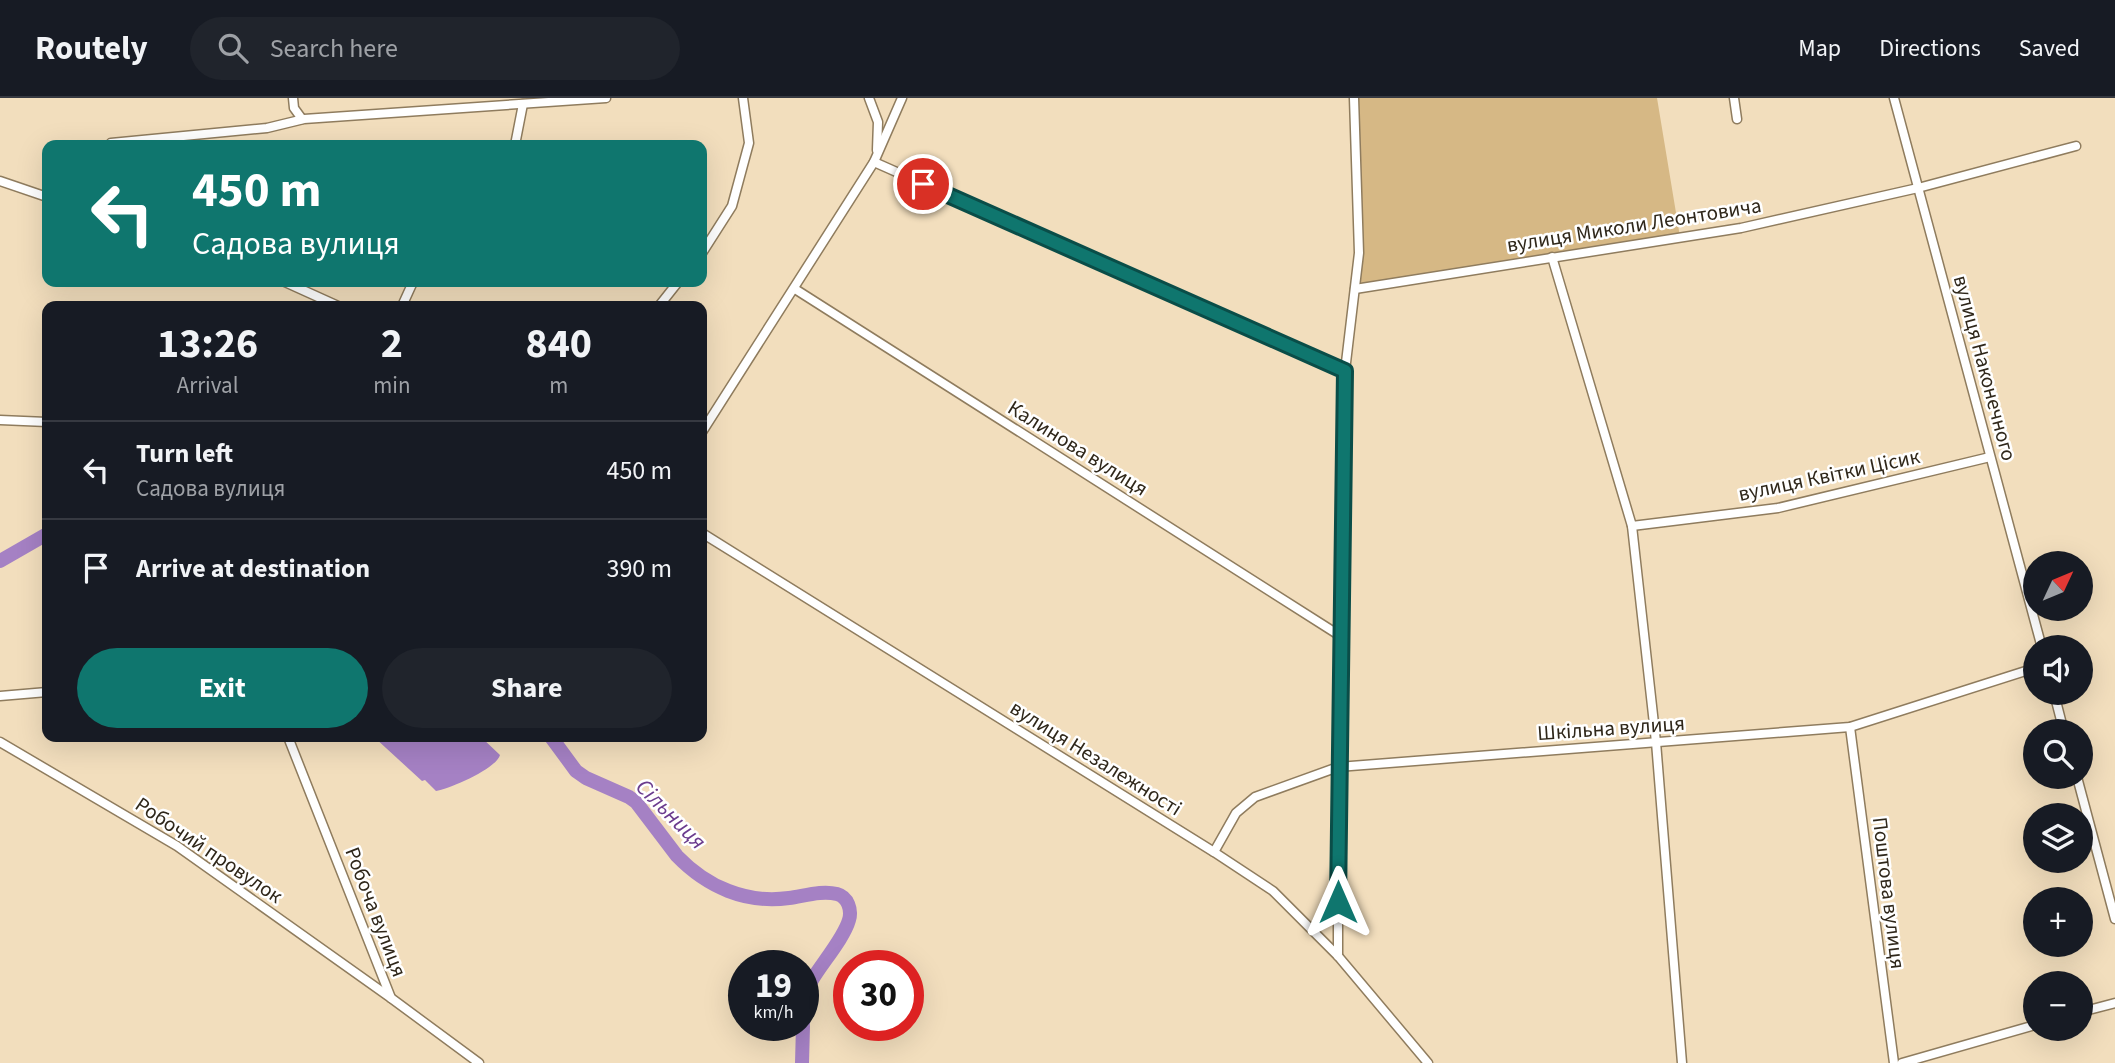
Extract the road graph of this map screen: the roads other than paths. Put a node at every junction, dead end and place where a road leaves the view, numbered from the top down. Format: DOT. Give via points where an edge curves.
graph roads {
  1 [pos="293,98"];
  2 [pos="606,98"];
  3 [pos="743,98"];
  4 [pos="869,98"];
  5 [pos="902,98"];
  6 [pos="1354,98"];
  7 [pos="1734,98"];
  8 [pos="1894,98"];
  9 [pos="523,104"];
  10 [pos="1737,119"];
  11 [pos="302,120"];
  12 [pos="142,140"];
  13 [pos="516,140"];
  14 [pos="2076,145"];
  15 [pos="876,158"];
  16 [pos="0,181"];
  17 [pos="1918,188"];
  18 [pos="42,195"];
  19 [pos="707,245"];
  20 [pos="1552,257"];
  21 [pos="305,287"];
  22 [pos="674,287"];
  23 [pos="795,289"];
  24 [pos="1354,289"];
  25 [pos="329,301"];
  26 [pos="663,301"];
  27 [pos="1345,371"];
  28 [pos="0,421"];
  29 [pos="42,422"];
  30 [pos="707,424"];
  31 [pos="1990,457"];
  32 [pos="1632,526"];
  33 [pos="707,537"];
  34 [pos="2038,635"];
  35 [pos="1342,637"];
  36 [pos="2023,672"];
  37 [pos="42,692"];
  38 [pos="0,696"];
  39 [pos="1850,727"];
  40 [pos="0,742"];
  41 [pos="290,742"];
  42 [pos="1656,742"];
  43 [pos="1338,767"];
  44 [pos="2080,789"];
  45 [pos="1214,852"];
  46 [pos="2115,919"];
  47 [pos="1338,956"];
  48 [pos="391,998"];
  49 [pos="2115,1003"];
  50 [pos="2093,1009"];
  51 [pos="2023,1028"];
  52 [pos="479,1063"];
  53 [pos="1428,1063"];
  54 [pos="1682,1063"];
  55 [pos="1894,1063"];
  56 [pos="1902,1063"];
  1 -- 11 [label="street"];
  2 -- 9 [label="street"];
  3 -- 19 [label="street" via="749,143 732,206"];
  4 -- 15 [label="street" via="878,122"];
  5 -- 15 [label="street"];
  6 -- 24 [label="street" via="1359,253"];
  7 -- 10 [label="street"];
  8 -- 17 [label="street, вулиця Наконечного"];
  9 -- 11 [label="street"];
  9 -- 13 [label="street"];
  11 -- 12 [label="street" via="267,128"];
  14 -- 17 [label="street, вулиця Миколи Леонтовича"];
  15 -- 23 [label="street"];
  15 -- 27 [label="street"];
  16 -- 18 [label="street"];
  17 -- 20 [label="street, вулиця Миколи Леонтовича" via="1741,228"];
  17 -- 31 [label="street, вулиця Наконечного"];
  20 -- 24 [label="street, вулиця Миколи Леонтовича"];
  20 -- 32 [label="street"];
  21 -- 25 [label="street"];
  22 -- 26 [label="street"];
  23 -- 30 [label="street"];
  23 -- 35 [label="street, Калинова вулиця"];
  24 -- 27 [label="street"];
  27 -- 35 [label="street"];
  28 -- 29 [label="street"];
  31 -- 32 [label="street, вулиця Квітки Цісик" via="1778,508"];
  31 -- 34 [label="street, вулиця Наконечного"];
  32 -- 42 [label="street"];
  33 -- 45 [label="street, вулиця Незалежності"];
  35 -- 43 [label="street"];
  36 -- 39 [label="street, Шкільна вулиця"];
  37 -- 38 [label="street"];
  39 -- 42 [label="street, Шкільна вулиця"];
  39 -- 55 [label="street, Поштова вулиця"];
  40 -- 48 [label="street, Робочий провулок" via="177,846"];
  41 -- 48 [label="street, Робоча вулиця"];
  42 -- 43 [label="street, Шкільна вулиця"];
  42 -- 54 [label="street"];
  43 -- 45 [label="street, Шкільна вулиця" via="1255,797 1236,813"];
  43 -- 47 [label="street"];
  44 -- 46 [label="street"];
  45 -- 47 [label="street, вулиця Незалежності" via="1273,891"];
  47 -- 53 [label="street, вулиця Незалежності"];
  48 -- 52 [label="street, Робоча вулиця"];
  49 -- 50 [label="street"];
  51 -- 56 [label="street"];
}
